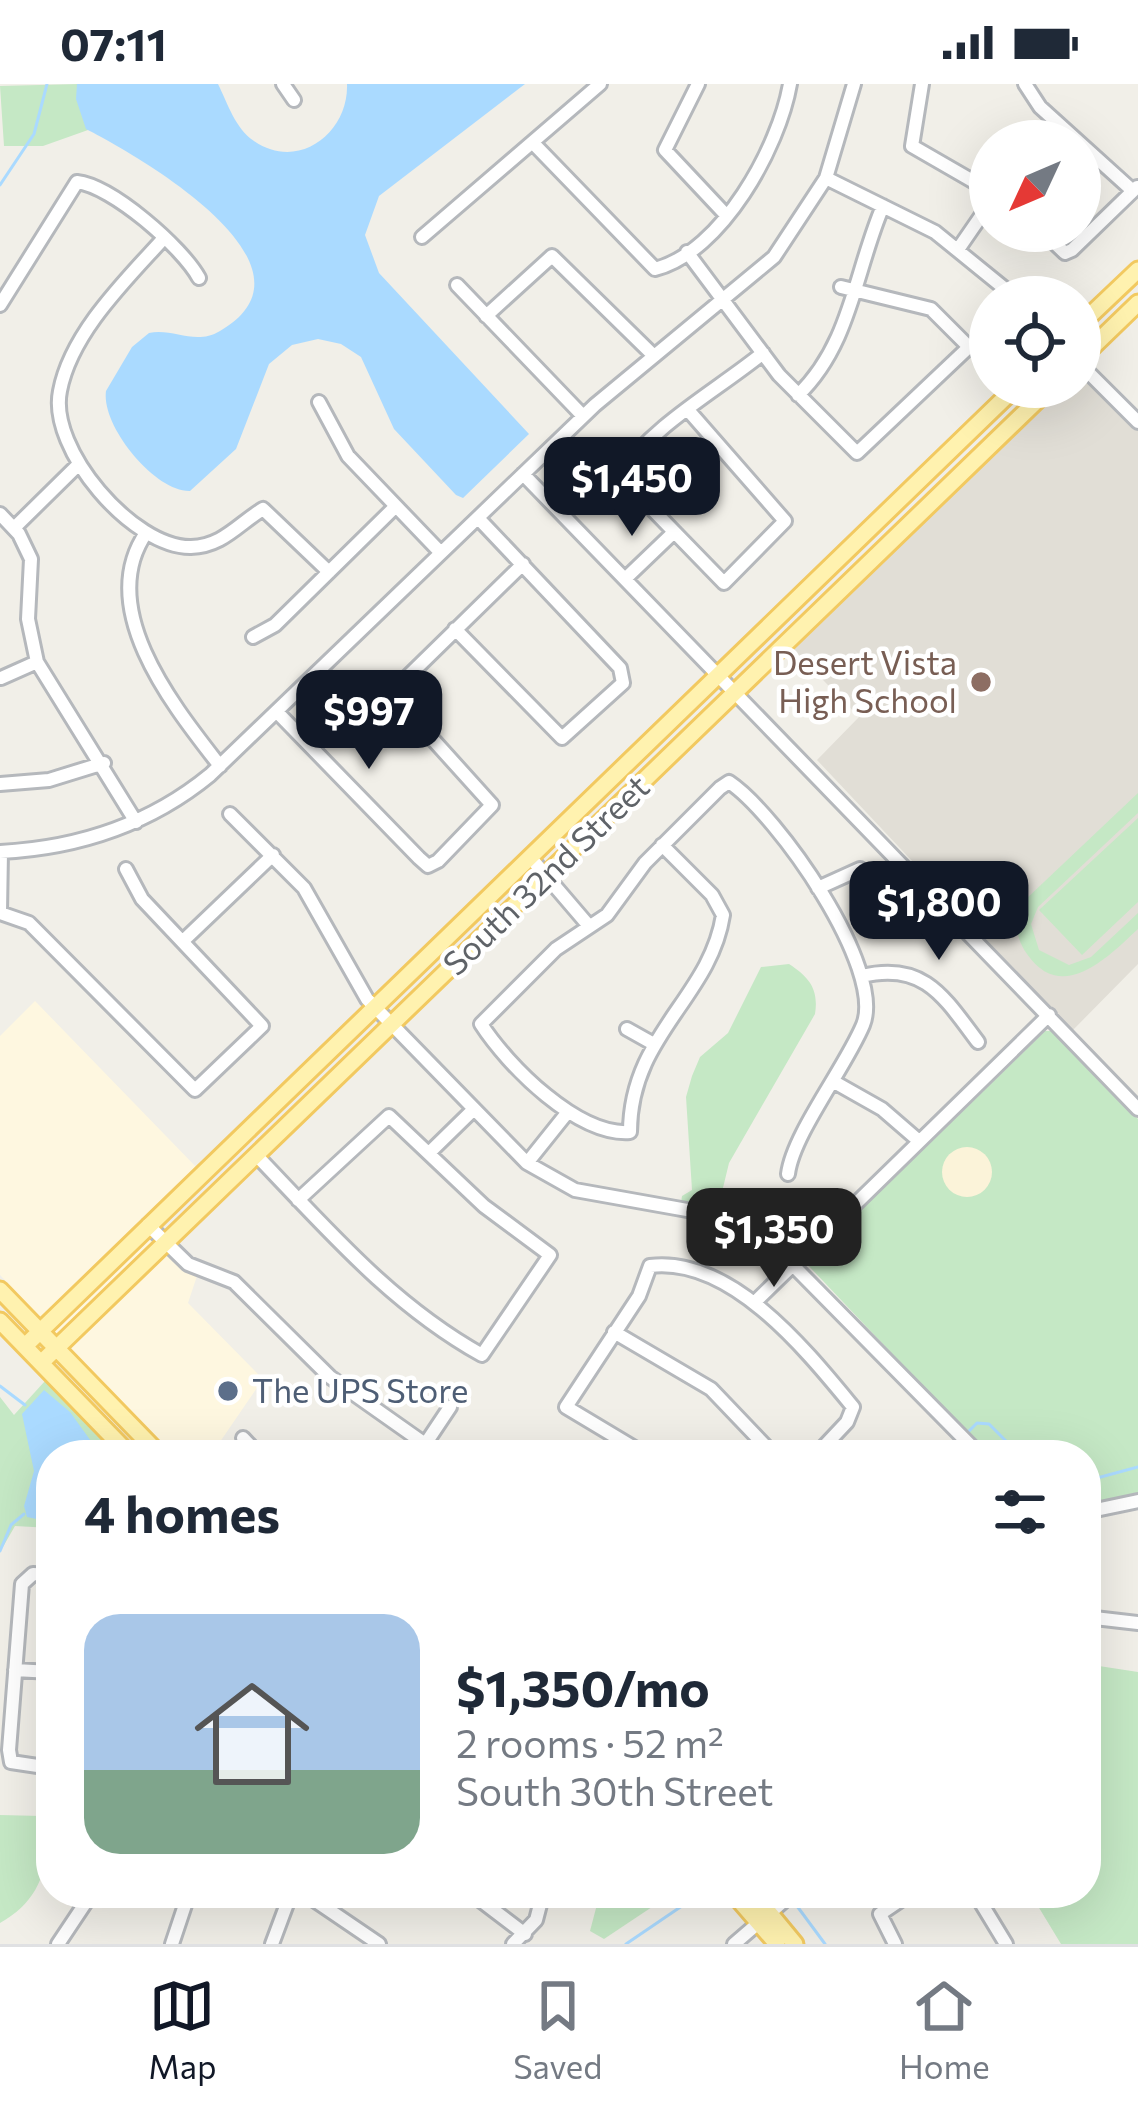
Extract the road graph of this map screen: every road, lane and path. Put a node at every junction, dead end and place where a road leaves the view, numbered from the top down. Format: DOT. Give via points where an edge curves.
graph roads {
  1 [pos="283,84"];
  2 [pos="600,84"];
  3 [pos="698,84"];
  4 [pos="790,84"];
  5 [pos="854,84"];
  6 [pos="922,84"];
  7 [pos="1023,90"];
  8 [pos="294,100"];
  9 [pos="534,144"];
  10 [pos="826,178"];
  11 [pos="969,178"];
  12 [pos="1136,189"];
  13 [pos="883,206"];
  14 [pos="727,214"];
  15 [pos="1101,221"];
  16 [pos="969,233"];
  17 [pos="422,237"];
  18 [pos="164,238"];
  19 [pos="959,248"];
  20 [pos="686,252"];
  21 [pos="1138,270"];
  22 [pos="991,276"];
  23 [pos="199,278"];
  24 [pos="457,285"];
  25 [pos="847,289"];
  26 [pos="724,302"];
  27 [pos="1138,303"];
  28 [pos="0,305"];
  29 [pos="1101,305"];
  30 [pos="486,316"];
  31 [pos="1101,341"];
  32 [pos="763,353"];
  33 [pos="653,355"];
  34 [pos="1101,381"];
  35 [pos="798,395"];
  36 [pos="319,402"];
  37 [pos="994,408"];
  38 [pos="1030,408"];
  39 [pos="688,410"];
  40 [pos="1134,412"];
  41 [pos="583,416"];
  42 [pos="78,465"];
  43 [pos="523,474"];
  44 [pos="396,506"];
  45 [pos="0,514"];
  46 [pos="478,518"];
  47 [pos="14,528"];
  48 [pos="146,533"];
  49 [pos="672,534"];
  50 [pos="441,553"];
  51 [pos="523,564"];
  52 [pos="329,572"];
  53 [pos="625,580"];
  54 [pos="455,629"];
  55 [pos="253,637"];
  56 [pos="37,662"];
  57 [pos="718,676"];
  58 [pos="1,678"];
  59 [pos="735,693"];
  60 [pos="277,712"];
  61 [pos="104,763"];
  62 [pos="220,766"];
  63 [pos="0,784"];
  64 [pos="230,814"];
  65 [pos="136,822"];
  66 [pos="662,845"];
  67 [pos="0,852"];
  68 [pos="273,855"];
  69 [pos="530,857"];
  70 [pos="860,868"];
  71 [pos="126,869"];
  72 [pos="547,875"];
  73 [pos="818,888"];
  74 [pos="0,913"];
  75 [pos="589,926"];
  76 [pos="351,934"];
  77 [pos="183,941"];
  78 [pos="334,942"];
  79 [pos="862,976"];
  80 [pos="375,1007"];
  81 [pos="1049,1015"];
  82 [pos="392,1025"];
  83 [pos="627,1028"];
  84 [pos="978,1042"];
  85 [pos="652,1043"];
  86 [pos="836,1083"];
  87 [pos="474,1109"];
  88 [pos="1138,1109"];
  89 [pos="567,1113"];
  90 [pos="919,1142"];
  91 [pos="430,1152"];
  92 [pos="257,1156"];
  93 [pos="527,1163"];
  94 [pos="788,1174"];
  95 [pos="298,1200"];
  96 [pos="148,1226"];
  97 [pos="165,1244"];
  98 [pos="795,1263"];
  99 [pos="0,1290"];
  100 [pos="754,1303"];
  101 [pos="0,1321"];
  102 [pos="40,1331"];
  103 [pos="614,1333"];
  104 [pos="25,1346"];
  105 [pos="57,1349"];
  106 [pos="41,1364"];
  107 [pos="450,1407"];
  108 [pos="115,1440"];
  109 [pos="145,1440"];
  110 [pos="409,1440"];
  111 [pos="429,1440"];
  112 [pos="621,1440"];
  113 [pos="760,1440"];
  114 [pos="830,1440"];
  115 [pos="966,1440"];
  116 [pos="1138,1501"];
  117 [pos="1101,1510"];
  118 [pos="36,1576"];
  119 [pos="1101,1619"];
  120 [pos="1138,1623"];
  121 [pos="16,1670"];
  122 [pos="36,1671"];
  123 [pos="36,1766"];
  124 [pos="82,1908"];
  125 [pos="184,1908"];
  126 [pos="285,1908"];
  127 [pos="326,1908"];
  128 [pos="487,1908"];
  129 [pos="539,1908"];
  130 [pos="753,1908"];
  131 [pos="760,1908"];
  132 [pos="775,1908"];
  133 [pos="889,1908"];
  134 [pos="985,1908"];
  135 [pos="765,1917"];
  136 [pos="519,1939"];
  137 [pos="58,1944"];
  138 [pos="172,1944"];
  139 [pos="272,1944"];
  140 [pos="380,1944"];
  141 [pos="734,1944"];
  142 [pos="777,1944"];
  143 [pos="795,1944"];
  144 [pos="895,1944"];
  145 [pos="1006,1944"];
  1 -- 8 [label="street"];
  2 -- 9 [label="street"];
  3 -- 14 [label="street" via="665,150"];
  4 -- 14 [label="street" via="768,153"];
  5 -- 10 [label="street"];
  6 -- 11 [label="street" via="913,146"];
  7 -- 12 [label="street"];
  9 -- 17 [label="street"];
  9 -- 20 [label="street" via="655,269"];
  10 -- 13 [label="street"];
  10 -- 26 [label="street" via="774,257"];
  12 -- 15 [label="street"];
  13 -- 19 [label="street"];
  13 -- 25 [label="street"];
  14 -- 20 [label="street"];
  16 -- 19 [label="street"];
  18 -- 23 [label="street"];
  18 -- 28 [label="street" via="77,182"];
  18 -- 42 [label="street" via="112,296 64,378 60,428"];
  19 -- 22 [label="street"];
  20 -- 26 [label="street"];
  21 -- 29 [label="main road"];
  24 -- 30 [label="street"];
  25 -- 35 [label="street" via="833,353"];
  25 -- 35 [label="street" via="931,309 968,347 857,453"];
  26 -- 32 [label="street"];
  26 -- 33 [label="street"];
  27 -- 31 [label="main road"];
  30 -- 33 [label="street" via="552,256"];
  30 -- 41 [label="street"];
  32 -- 35 [label="street"];
  32 -- 39 [label="street"];
  33 -- 41 [label="street"];
  34 -- 40 [label="street"];
  36 -- 44 [label="street" via="348,456"];
  37 -- 57 [label="main road, South 32nd Street"];
  38 -- 59 [label="main road, South 32nd Street"];
  39 -- 49 [label="street" via="619,475"];
  39 -- 49 [label="street" via="785,521 724,583"];
  41 -- 43 [label="street"];
  42 -- 47 [label="street"];
  42 -- 48 [label="street"];
  43 -- 46 [label="street"];
  43 -- 53 [label="street"];
  44 -- 50 [label="street"];
  44 -- 52 [label="street"];
  45 -- 47 [label="street"];
  46 -- 50 [label="street"];
  46 -- 51 [label="street"];
  47 -- 56 [label="street" via="31,559 28,619"];
  48 -- 52 [label="street" via="179,546 214,543 263,509"];
  48 -- 62 [label="street" via="131,575 134,625"];
  49 -- 53 [label="street"];
  50 -- 60 [label="street"];
  51 -- 54 [label="street"];
  51 -- 54 [label="street" via="626,676 562,738"];
  52 -- 55 [label="street"];
  53 -- 57 [label="street"];
  54 -- 60 [label="street" via="391,693 492,805 428,866"];
  56 -- 58 [label="street"];
  56 -- 61 [label="street"];
  57 -- 59 [label="street"];
  57 -- 69 [label="main road, South 32nd Street"];
  59 -- 72 [label="main road, South 32nd Street"];
  59 -- 81 [label="street"];
  60 -- 62 [label="street"];
  61 -- 63 [label="street" via="49,781"];
  61 -- 65 [label="street"];
  62 -- 65 [label="street"];
  64 -- 68 [label="street"];
  65 -- 67 [label="street" via="62,846"];
  66 -- 73 [label="street" via="729,782 796,847"];
  66 -- 75 [label="street"];
  66 -- 85 [label="street" via="723,915 698,980"];
  67 -- 74 [label="street"];
  68 -- 77 [label="street"];
  68 -- 78 [label="street"];
  69 -- 72 [label="street"];
  69 -- 80 [label="main road, South 32nd Street"];
  70 -- 73 [label="street"];
  71 -- 77 [label="street" via="142,899"];
  72 -- 75 [label="street"];
  72 -- 82 [label="main road, South 32nd Street"];
  73 -- 79 [label="street"];
  74 -- 77 [label="street" via="29,923 195,1090 262,1026"];
  75 -- 89 [label="street" via="482,1024"];
  76 -- 78 [label="street"];
  78 -- 80 [label="street"];
  79 -- 84 [label="street" via="890,969 922,980"];
  79 -- 86 [label="street" via="867,1013"];
  80 -- 82 [label="street"];
  80 -- 96 [label="main road, South 32nd Street"];
  81 -- 88 [label="street"];
  81 -- 90 [label="street"];
  82 -- 87 [label="street"];
  82 -- 92 [label="main road, South 32nd Street"];
  83 -- 85 [label="street"];
  85 -- 89 [label="street" via="630,1132 612,1133"];
  86 -- 90 [label="street"];
  86 -- 94 [label="street" via="790,1155"];
  87 -- 91 [label="street"];
  87 -- 93 [label="street"];
  89 -- 93 [label="street"];
  90 -- 98 [label="street"];
  91 -- 95 [label="street" via="389,1116"];
  91 -- 95 [label="street" via="484,1207 550,1256 482,1355 387,1290"];
  92 -- 95 [label="street"];
  92 -- 97 [label="main road, South 32nd Street"];
  93 -- 98 [label="street" via="595,1196 726,1219"];
  96 -- 97 [label="street"];
  96 -- 102 [label="main road, South 32nd Street"];
  97 -- 105 [label="main road, South 32nd Street"];
  97 -- 110 [label="street" via="188,1264 234,1282 330,1377"];
  98 -- 100 [label="street"];
  98 -- 115 [label="street"];
  99 -- 102 [label="main road"];
  100 -- 103 [label="street" via="718,1276 650,1266"];
  100 -- 114 [label="street" via="853,1407"];
  101 -- 104 [label="main road"];
  102 -- 104 [label="main road, South 32nd Street"];
  102 -- 105 [label="main road"];
  103 -- 112 [label="street" via="566,1407"];
  103 -- 113 [label="street" via="711,1389"];
  104 -- 106 [label="main road"];
  105 -- 106 [label="main road, South 32nd Street"];
  105 -- 109 [label="main road"];
  106 -- 108 [label="main road"];
  107 -- 111 [label="street"];
  116 -- 117 [label="street"];
  118 -- 121 [label="street" via="25,1576"];
  119 -- 120 [label="street"];
  121 -- 122 [label="street"];
  121 -- 123 [label="street" via="11,1762"];
  124 -- 137 [label="street"];
  125 -- 138 [label="street"];
  126 -- 139 [label="street"];
  127 -- 140 [label="street"];
  128 -- 136 [label="street"];
  129 -- 136 [label="street"];
  130 -- 135 [label="main road"];
  131 -- 135 [label="main road"];
  132 -- 135 [label="street"];
  133 -- 144 [label="street" via="880,1914"];
  134 -- 145 [label="street"];
  135 -- 141 [label="street"];
  135 -- 142 [label="main road"];
  135 -- 143 [label="main road"];
}
